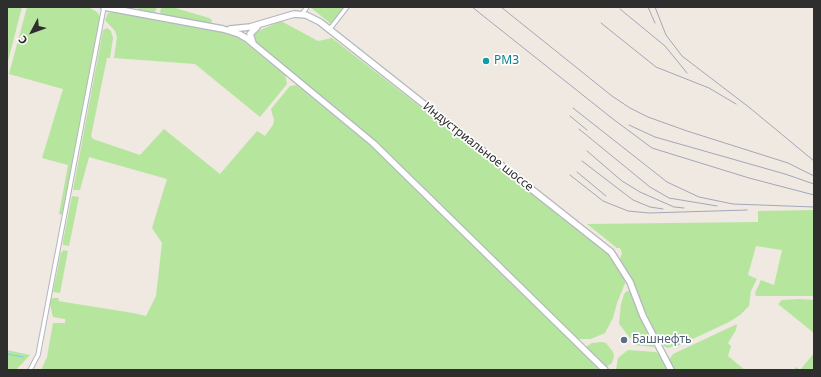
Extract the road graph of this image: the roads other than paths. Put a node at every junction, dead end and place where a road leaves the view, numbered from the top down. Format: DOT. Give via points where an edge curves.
graph roads {
  1 [pos="104,7"];
  2 [pos="307,7"];
  3 [pos="347,7"];
  4 [pos="302,14"];
  5 [pos="267,22"];
  6 [pos="223,29"];
  7 [pos="329,30"];
  8 [pos="255,47"];
  9 [pos="30,370"];
  10 [pos="605,370"];
  11 [pos="671,370"];
  1 -- 6 [label="main road"];
  1 -- 9 [label="street" via="38,355"];
  2 -- 4 [label="street"];
  3 -- 7 [label="street"];
  4 -- 5 [label="main road" via="288,15"];
  4 -- 7 [label="main road, Индустриальное шоссе" via="313,17"];
  5 -- 6 [label="main road" via="250,27"];
  5 -- 8 [label="main road" via="250,34"];
  6 -- 8 [label="main road" via="239,34"];
  7 -- 11 [label="main road, Индустриальное шоссе" via="611,252 630,282 643,316"];
  8 -- 10 [label="main road" via="374,143"];
}
